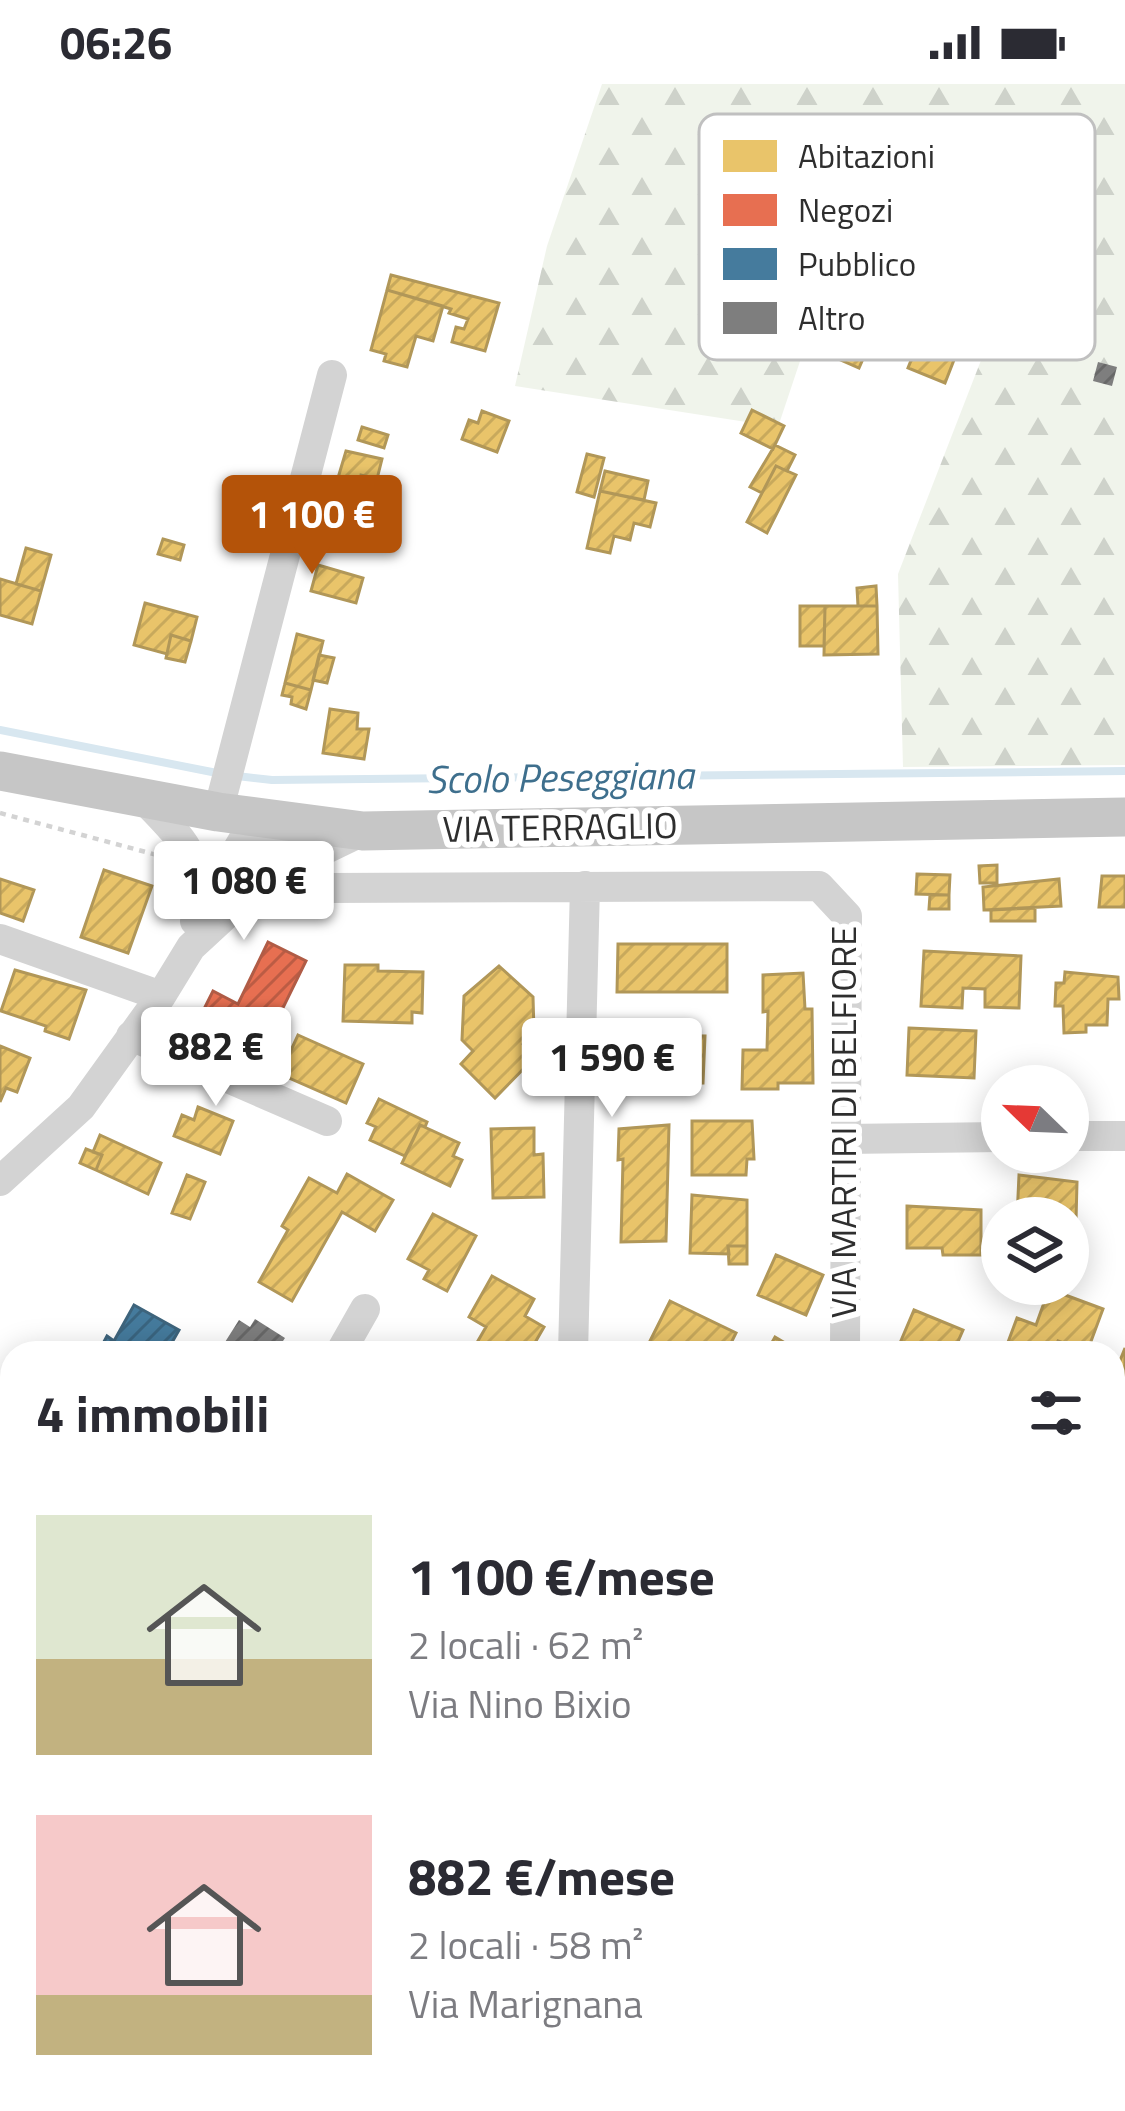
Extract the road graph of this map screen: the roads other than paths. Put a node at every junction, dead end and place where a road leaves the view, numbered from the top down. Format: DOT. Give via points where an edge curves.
graph roads {
  1 [pos="332,375"];
  2 [pos="0,771"];
  3 [pos="223,788"];
  4 [pos="144,799"];
  5 [pos="1125,817"];
  6 [pos="268,820"];
  7 [pos="363,831"];
  8 [pos="586,886"];
  9 [pos="257,892"];
  10 [pos="193,934"];
  11 [pos="0,939"];
  12 [pos="161,996"];
  13 [pos="131,1036"];
  14 [pos="327,1121"];
  15 [pos="1089,1136"];
  16 [pos="1125,1136"];
  17 [pos="981,1137"];
  18 [pos="844,1139"];
  19 [pos="0,1181"];
  20 [pos="365,1309"];
  21 [pos="347,1341"];
  22 [pos="573,1341"];
  23 [pos="845,1341"];
  1 -- 3 [label="street"];
  2 -- 4 [label="main road, VIA TERRAGLIO"];
  3 -- 4 [label="main road, VIA TERRAGLIO"];
  3 -- 6 [label="main road, VIA TERRAGLIO"];
  4 -- 10 [label="street" via="194,854 200,895"];
  5 -- 7 [label="main road, VIA TERRAGLIO"];
  6 -- 7 [label="main road, VIA TERRAGLIO"];
  6 -- 9 [label="street" via="278,848"];
  6 -- 10 [label="street" via="245,837"];
  7 -- 9 [label="street"];
  8 -- 9 [label="street, VIA MARTIRI DI BELFIORE"];
  8 -- 18 [label="street, VIA MARTIRI DI BELFIORE" via="819,886 848,916"];
  8 -- 22 [label="street"];
  9 -- 10 [label="street"];
  10 -- 12 [label="street"];
  11 -- 12 [label="street"];
  12 -- 13 [label="street"];
  13 -- 14 [label="street"];
  13 -- 19 [label="street" via="81,1107"];
  15 -- 16 [label="street"];
  17 -- 18 [label="street"];
  18 -- 23 [label="street, VIA MARTIRI DI BELFIORE"];
  20 -- 21 [label="street"];
}
